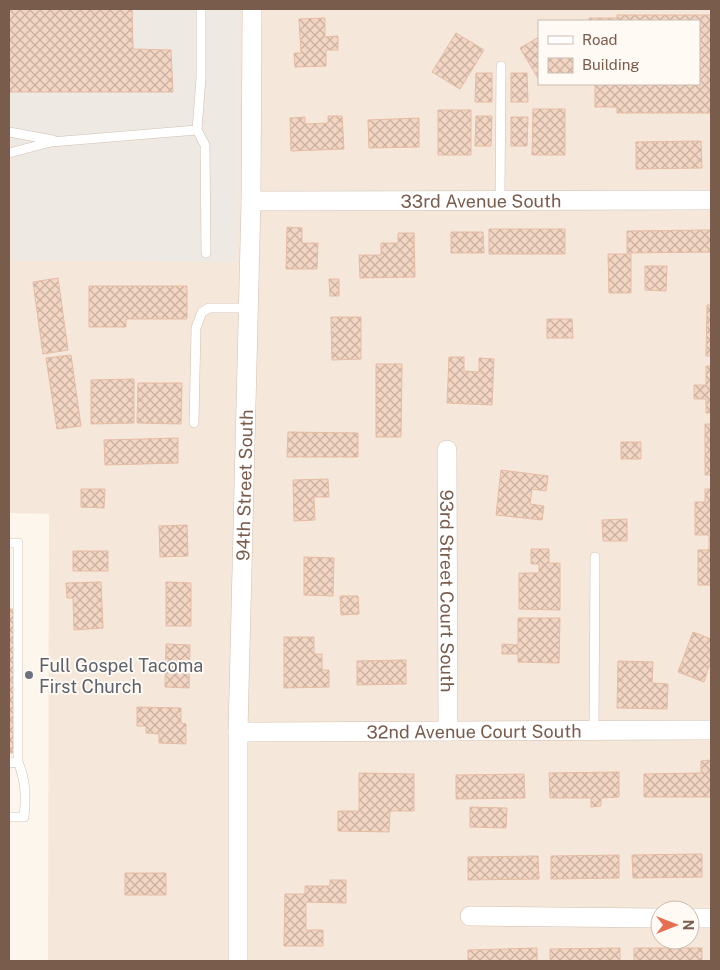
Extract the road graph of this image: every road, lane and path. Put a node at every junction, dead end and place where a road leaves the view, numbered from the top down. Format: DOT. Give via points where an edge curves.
graph roads {
  1 [pos="201,9"];
  2 [pos="252,9"];
  3 [pos="501,66"];
  4 [pos="197,130"];
  5 [pos="9,132"];
  6 [pos="59,141"];
  7 [pos="9,153"];
  8 [pos="500,200"];
  9 [pos="711,200"];
  10 [pos="251,201"];
  11 [pos="206,253"];
  12 [pos="248,308"];
  13 [pos="194,423"];
  14 [pos="447,450"];
  15 [pos="9,543"];
  16 [pos="595,557"];
  17 [pos="13,585"];
  18 [pos="711,730"];
  19 [pos="448,731"];
  20 [pos="594,731"];
  21 [pos="238,732"];
  22 [pos="13,762"];
  23 [pos="9,817"];
  24 [pos="470,916"];
  25 [pos="650,918"];
  26 [pos="238,961"];
  1 -- 4 [label="lane" via="202,78"];
  2 -- 10 [label="street, 94th Street South"];
  3 -- 8 [label="lane"];
  4 -- 6 [label="lane"];
  4 -- 11 [label="lane" via="205,144"];
  5 -- 6 [label="lane"];
  6 -- 7 [label="lane"];
  8 -- 9 [label="street, 33rd Avenue South"];
  8 -- 10 [label="street, 33rd Avenue South"];
  10 -- 12 [label="street, 94th Street South"];
  12 -- 13 [label="lane" via="209,308 202,312 196,328"];
  12 -- 21 [label="street, 94th Street South"];
  14 -- 19 [label="street, 93rd Street Court South"];
  15 -- 17 [label="lane" via="18,543"];
  16 -- 20 [label="lane"];
  17 -- 22 [label="lane"];
  18 -- 20 [label="street, 32nd Avenue Court South"];
  19 -- 20 [label="street, 32nd Avenue Court South"];
  19 -- 21 [label="street, 32nd Avenue Court South"];
  21 -- 26 [label="street, 94th Street South"];
  22 -- 23 [label="lane" via="24,776 26,800 24,817"];
  24 -- 25 [label="street"];
}
